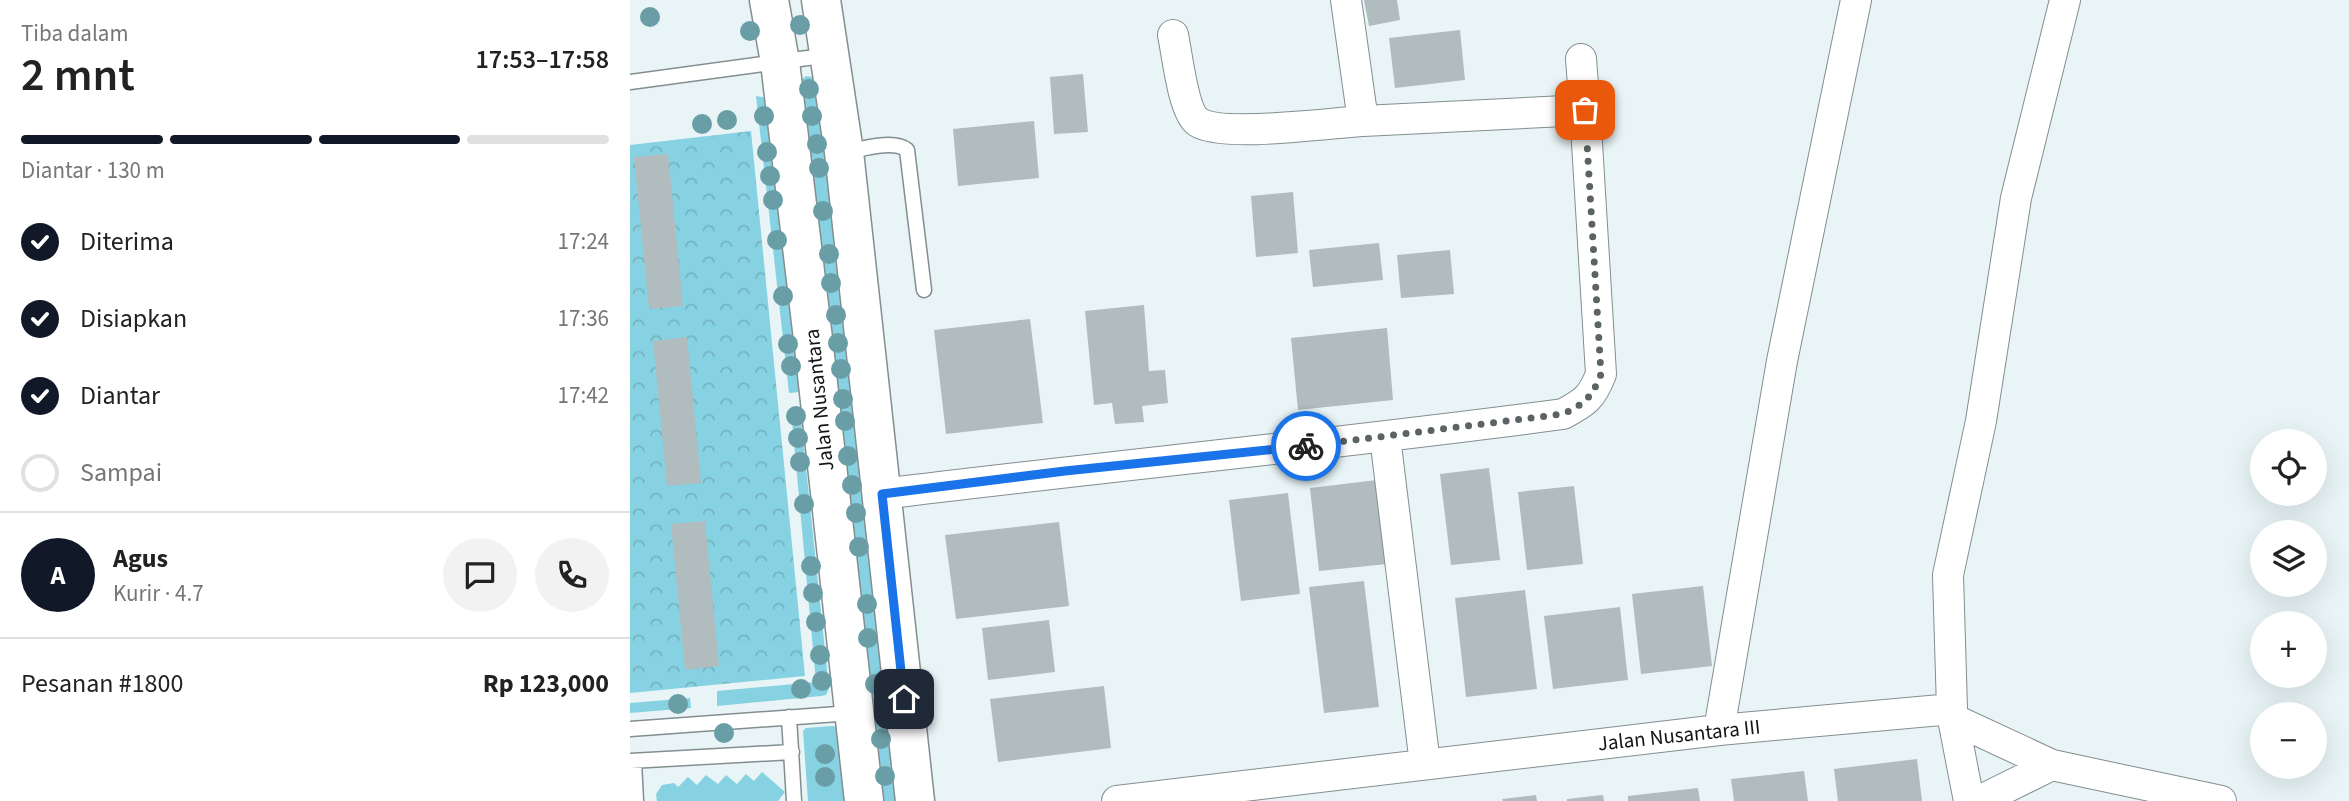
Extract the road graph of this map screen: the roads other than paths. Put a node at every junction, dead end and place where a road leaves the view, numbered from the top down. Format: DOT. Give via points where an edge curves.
graph roads {
  1 [pos="769,0"];
  2 [pos="821,0"];
  3 [pos="1346,0"];
  4 [pos="1856,0"];
  5 [pos="2065,0"];
  6 [pos="1173,35"];
  7 [pos="831,55"];
  8 [pos="1581,59"];
  9 [pos="780,62"];
  10 [pos="630,82"];
  11 [pos="1585,110"];
  12 [pos="1363,121"];
  13 [pos="844,152"];
  14 [pos="924,290"];
  15 [pos="1385,438"];
  16 [pos="882,494"];
  17 [pos="854,713"];
  18 [pos="1953,714"];
  19 [pos="789,717"];
  20 [pos="630,729"];
  21 [pos="1718,730"];
  22 [pos="792,752"];
  23 [pos="632,761"];
  24 [pos="1424,764"];
  25 [pos="2052,765"];
  26 [pos="636,801"];
  27 [pos="794,801"];
  28 [pos="864,801"];
  29 [pos="915,801"];
  30 [pos="1116,801"];
  31 [pos="1969,801"];
  32 [pos="1979,801"];
  33 [pos="2221,801"];
  1 -- 9 [label="street, Jalan Nusantara"];
  2 -- 7 [label="street"];
  3 -- 12 [label="street"];
  4 -- 21 [label="street" via="1782,361"];
  5 -- 18 [label="street" via="2016,198 1981,421 1948,575"];
  6 -- 12 [label="street" via="1189,110 1197,122 1247,129"];
  7 -- 9 [label="lane"];
  7 -- 13 [label="street"];
  8 -- 11 [label="street"];
  9 -- 10 [label="lane"];
  9 -- 17 [label="street, Jalan Nusantara"];
  11 -- 12 [label="street"];
  11 -- 15 [label="street" via="1601,374 1593,394 1563,414"];
  13 -- 14 [label="lane" via="894,145 908,150"];
  13 -- 16 [label="street"];
  15 -- 16 [label="street"];
  15 -- 24 [label="street"];
  16 -- 29 [label="street"];
  17 -- 19 [label="lane"];
  17 -- 28 [label="street, Jalan Nusantara"];
  18 -- 21 [label="street, Jalan Nusantara III"];
  18 -- 25 [label="street"];
  18 -- 31 [label="street"];
  19 -- 20 [label="lane"];
  19 -- 22 [label="lane"];
  21 -- 24 [label="street, Jalan Nusantara III"];
  22 -- 23 [label="lane"];
  22 -- 27 [label="lane"];
  23 -- 26 [label="lane"];
  24 -- 30 [label="street, Jalan Nusantara III"];
  25 -- 32 [label="street"];
  25 -- 33 [label="street"];
}
